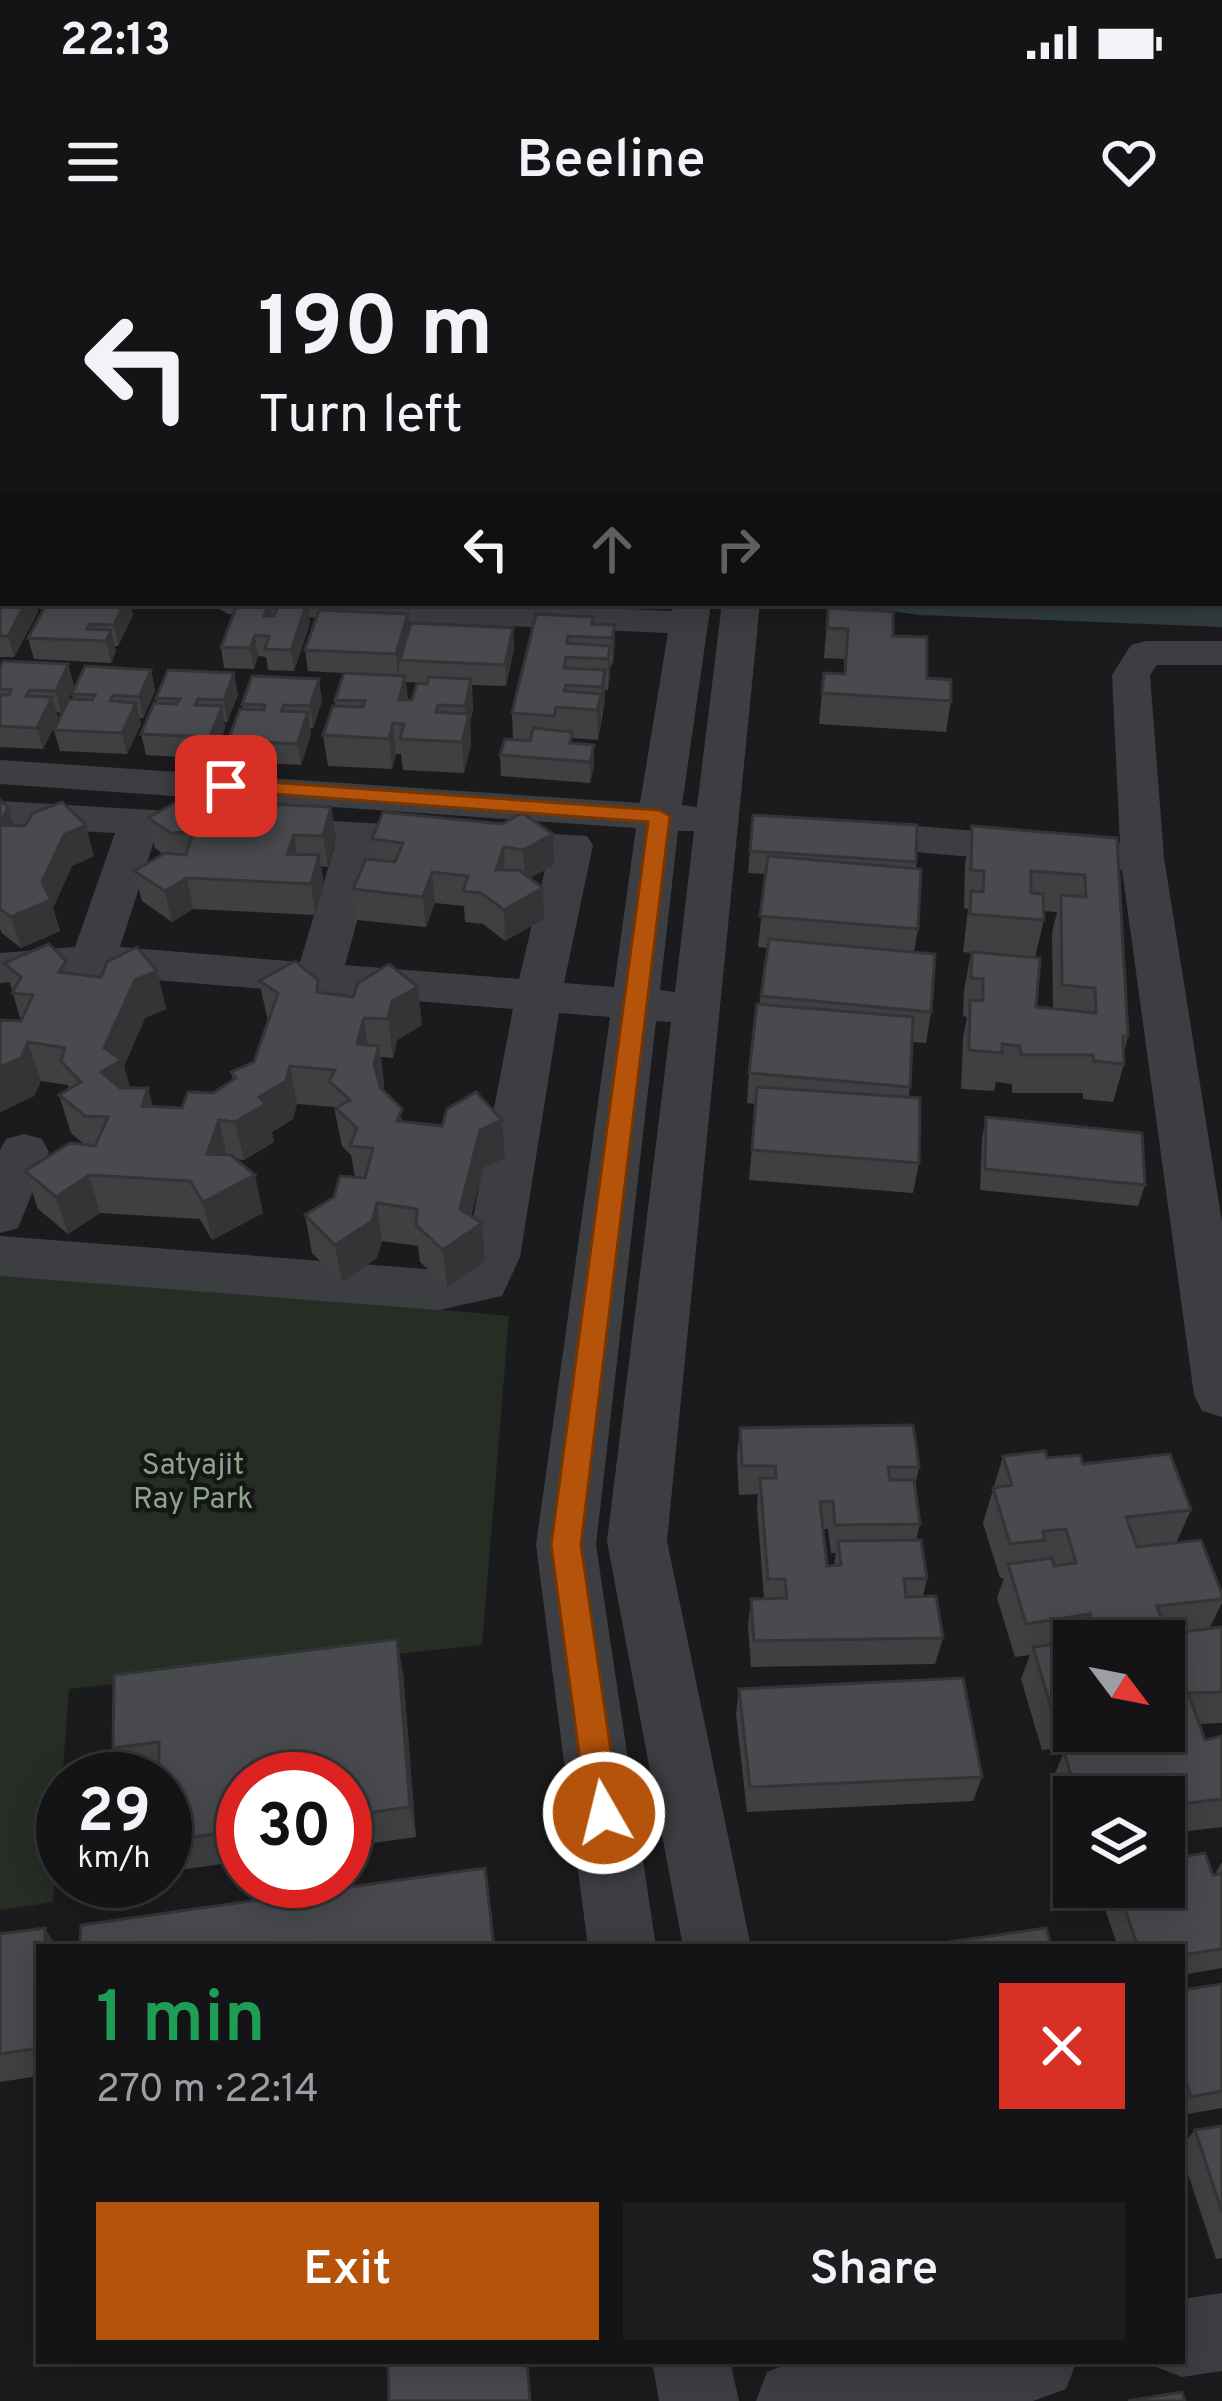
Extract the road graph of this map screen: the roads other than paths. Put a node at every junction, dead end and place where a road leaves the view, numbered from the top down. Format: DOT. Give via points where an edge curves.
graph roads {
  1 [pos="294,606"];
  2 [pos="709,625"];
  3 [pos="1222,653"];
  4 [pos="0,772"];
  5 [pos="0,814"];
  6 [pos="659,816"];
  7 [pos="140,821"];
  8 [pos="741,824"];
  9 [pos="812,830"];
  10 [pos="360,833"];
  11 [pos="1142,858"];
  12 [pos="93,960"];
  13 [pos="0,968"];
  14 [pos="319,978"];
  15 [pos="538,998"];
  16 [pos="638,1006"];
  17 [pos="695,1009"];
  18 [pos="25,1152"];
  19 [pos="0,1214"];
  20 [pos="0,1256"];
  21 [pos="598,1327"];
  22 [pos="657,1332"];
  23 [pos="1222,1395"];
  24 [pos="622,1944"];
  25 [pos="716,1944"];
  26 [pos="1222,2332"];
  27 [pos="1185,2338"];
  28 [pos="693,2364"];
  29 [pos="789,2364"];
  30 [pos="1019,2364"];
  31 [pos="795,2400"];
  32 [pos="699,2401"];
  1 -- 2 [label="street"];
  2 -- 6 [label="street"];
  2 -- 8 [label="street"];
  3 -- 11 [label="street" via="1145,653 1131,675"];
  4 -- 6 [label="street"];
  5 -- 7 [label="street"];
  6 -- 8 [label="street"];
  6 -- 16 [label="street"];
  7 -- 10 [label="street"];
  7 -- 12 [label="street"];
  8 -- 17 [label="street"];
  9 -- 11 [label="street"];
  10 -- 14 [label="street"];
  10 -- 15 [label="street" via="572,845"];
  11 -- 23 [label="street"];
  12 -- 13 [label="street"];
  12 -- 14 [label="street"];
  14 -- 15 [label="street"];
  15 -- 16 [label="street"];
  15 -- 20 [label="street" via="494,1257 483,1282 439,1290"];
  16 -- 17 [label="street"];
  16 -- 21 [label="street"];
  17 -- 22 [label="street"];
  18 -- 19 [label="street"];
  21 -- 22 [label="street"];
  21 -- 24 [label="street" via="566,1545"];
  22 -- 25 [label="street" via="637,1541"];
  26 -- 27 [label="street"];
  28 -- 32 [label="street"];
  29 -- 31 [label="street"];
  30 -- 31 [label="street"];
}
